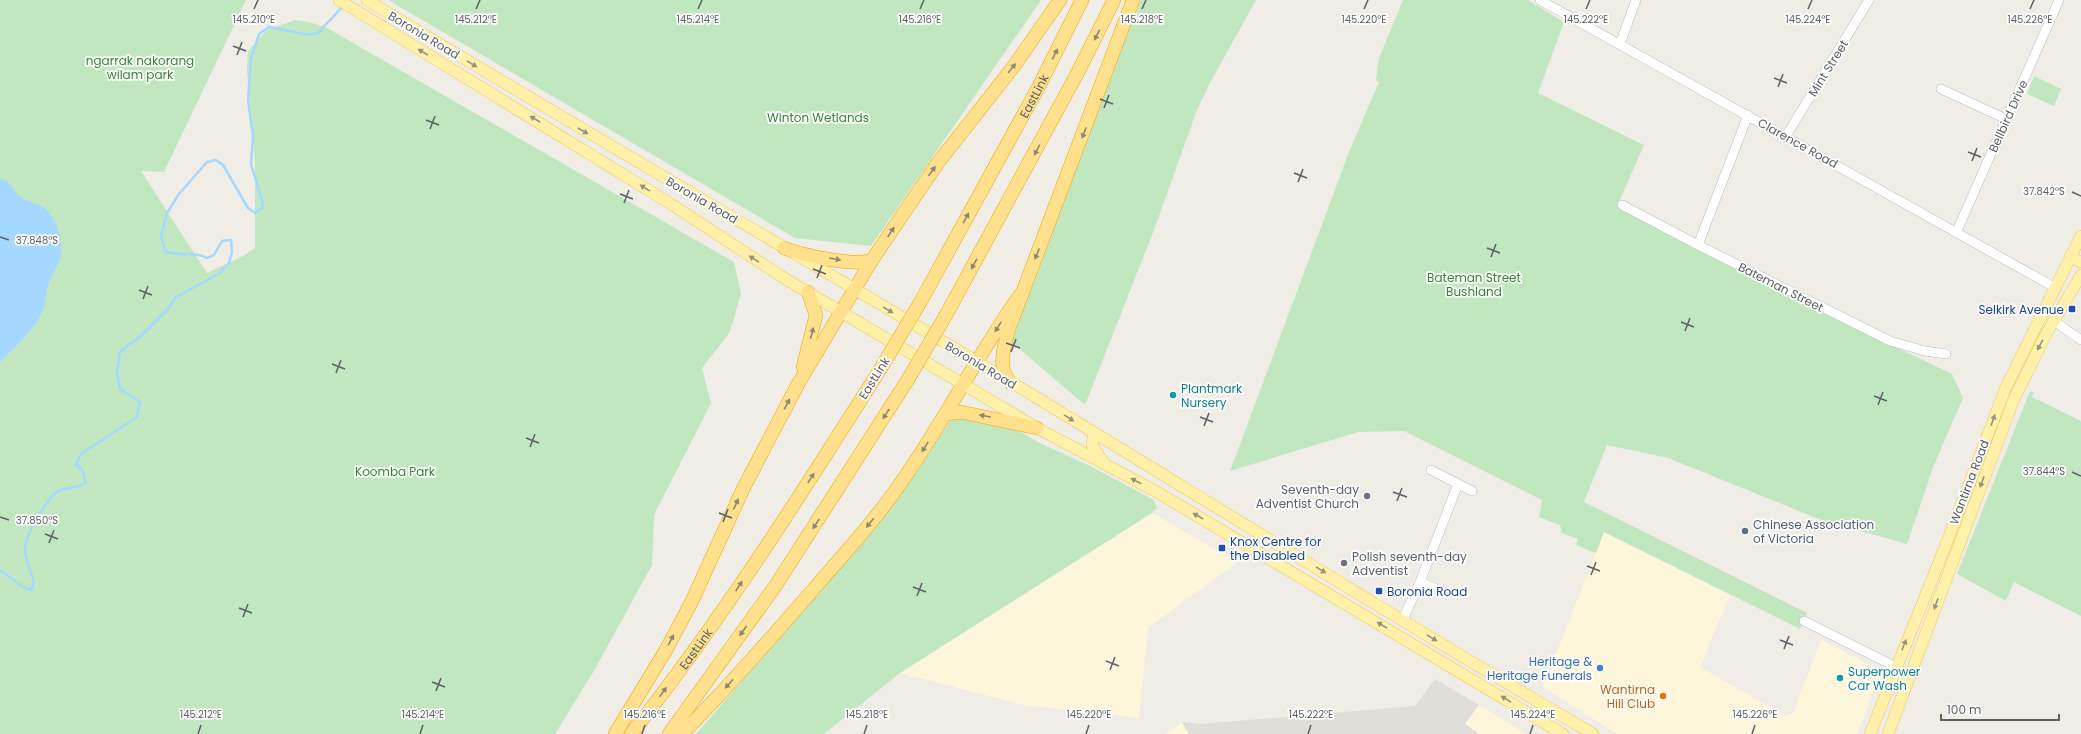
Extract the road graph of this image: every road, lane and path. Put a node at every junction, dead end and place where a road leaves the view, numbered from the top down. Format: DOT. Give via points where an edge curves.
graph roads {
  1 [pos="339,0"];
  2 [pos="367,0"];
  3 [pos="1060,0"];
  4 [pos="1082,0"];
  5 [pos="1114,0"];
  6 [pos="1133,0"];
  7 [pos="1540,0"];
  8 [pos="1636,0"];
  9 [pos="1869,0"];
  10 [pos="2055,1"];
  11 [pos="1620,44"];
  12 [pos="1942,89"];
  13 [pos="556,115"];
  14 [pos="1748,115"];
  15 [pos="2006,118"];
  16 [pos="548,127"];
  17 [pos="1786,136"];
  18 [pos="1622,205"];
  19 [pos="1956,232"];
  20 [pos="2081,236"];
  21 [pos="1698,245"];
  22 [pos="784,248"];
  23 [pos="2070,257"];
  24 [pos="872,260"];
  25 [pos="2081,262"];
  26 [pos="2081,275"];
  27 [pos="2054,287"];
  28 [pos="855,290"];
  29 [pos="808,292"];
  30 [pos="1020,295"];
  31 [pos="2068,296"];
  32 [pos="841,312"];
  33 [pos="2054,321"];
  34 [pos="2081,340"];
  35 [pos="1946,354"];
  36 [pos="977,362"];
  37 [pos="1010,382"];
  38 [pos="798,384"];
  39 [pos="964,385"];
  40 [pos="946,414"];
  41 [pos="1037,428"];
  42 [pos="1094,434"];
  43 [pos="1106,465"];
  44 [pos="1431,470"];
  45 [pos="1458,484"];
  46 [pos="1179,485"];
  47 [pos="1472,491"];
  48 [pos="1170,500"];
  49 [pos="1275,542"];
  50 [pos="1274,562"];
  51 [pos="1420,582"];
  52 [pos="1444,592"];
  53 [pos="1402,621"];
  54 [pos="1804,621"];
  55 [pos="1896,667"];
  56 [pos="615,734"];
  57 [pos="631,734"];
  58 [pos="669,734"];
  59 [pos="682,734"];
  60 [pos="1563,734"];
  61 [pos="1593,734"];
  62 [pos="1870,734"];
  63 [pos="1888,734"];
  16 -- 1 [label="main road, Boronia Road, one-way"];
  2 -- 13 [label="main road, Boronia Road, one-way"];
  24 -- 3 [label="highway, one-way" via="937,164 1014,66"];
  57 -- 4 [label="highway, EastLink, one-way, bridge" via="734,594 881,368 921,301 1038,88"];
  5 -- 58 [label="highway, one-way, bridge" via="1071,85 946,315 907,381 776,585"];
  6 -- 30 [label="highway, one-way"];
  7 -- 11 [label="street, Clarence Road"];
  8 -- 11 [label="street"];
  9 -- 17 [label="street, Mint Street"];
  10 -- 15 [label="street, Bellbird Drive"];
  11 -- 14 [label="street, Clarence Road"];
  12 -- 15 [label="street"];
  13 -- 16 [label="main road"];
  13 -- 22 [label="main road, Boronia Road, one-way"];
  14 -- 17 [label="street, Clarence Road"];
  14 -- 21 [label="street"];
  15 -- 19 [label="street, Bellbird Drive"];
  29 -- 16 [label="main road, Boronia Road, one-way"];
  17 -- 19 [label="street, Clarence Road"];
  18 -- 21 [label="street, Bateman Street"];
  19 -- 27 [label="street, Clarence Road"];
  20 -- 23 [label="main road, Wantirna Road"];
  21 -- 35 [label="street, Bateman Street" via="1890,341"];
  22 -- 24 [label="highway, one-way" via="859,264"];
  22 -- 28 [label="main road, Boronia Road"];
  23 -- 25 [label="main road"];
  23 -- 27 [label="main road, Wantirna Road"];
  24 -- 28 [label="highway"];
  26 -- 31 [label="main road, Wantirna Road"];
  27 -- 31 [label="main road"];
  55 -- 27 [label="main road, Wantirna Road, one-way" via="2006,387"];
  28 -- 32 [label="highway"];
  28 -- 36 [label="main road, Boronia Road, one-way"];
  29 -- 32 [label="main road, Boronia Road"];
  38 -- 29 [label="highway, one-way" via="816,315"];
  30 -- 36 [label="highway, one-way" via="999,324"];
  30 -- 37 [label="highway" via="1002,359 1003,371"];
  31 -- 33 [label="main road, Wantirna Road"];
  32 -- 38 [label="highway"];
  32 -- 39 [label="main road, Boronia Road"];
  33 -- 34 [label="street"];
  33 -- 63 [label="main road, Wantirna Road, one-way" via="2022,381 2000,432"];
  36 -- 37 [label="main road, Boronia Road"];
  36 -- 39 [label="highway"];
  37 -- 42 [label="main road, Boronia Road, one-way"];
  56 -- 38 [label="highway, one-way" via="666,650 692,601 743,489"];
  39 -- 40 [label="highway"];
  39 -- 41 [label="main road, Boronia Road"];
  41 -- 40 [label="highway, one-way" via="961,412"];
  40 -- 59 [label="highway, one-way" via="894,493 855,541"];
  41 -- 43 [label="main road, Boronia Road"];
  42 -- 43 [label="main road" via="1092,445"];
  42 -- 46 [label="main road, Boronia Road"];
  48 -- 43 [label="main road, Boronia Road, one-way"];
  44 -- 45 [label="street"];
  45 -- 47 [label="street"];
  45 -- 51 [label="street"];
  46 -- 48 [label="main road"];
  46 -- 49 [label="main road, Boronia Road"];
  50 -- 48 [label="main road, Boronia Road, one-way"];
  49 -- 50 [label="main road"];
  49 -- 53 [label="main road, Boronia Road, one-way"];
  60 -- 50 [label="main road, Boronia Road, one-way"];
  51 -- 52 [label="street"];
  51 -- 53 [label="street"];
  53 -- 61 [label="main road, Boronia Road, one-way"];
  54 -- 55 [label="street"];
  55 -- 62 [label="main road, Wantirna Road"];
}
